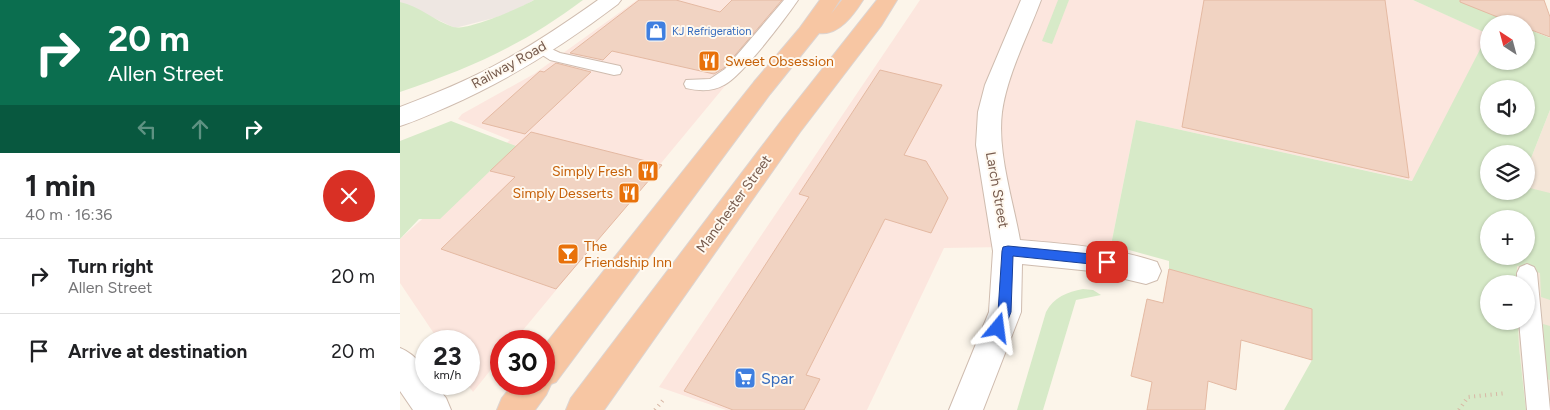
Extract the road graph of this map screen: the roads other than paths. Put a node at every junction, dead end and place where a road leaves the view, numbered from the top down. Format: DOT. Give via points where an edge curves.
graph roads {
  1 [pos="612,0"];
  2 [pos="791,0"];
  3 [pos="830,0"];
  4 [pos="853,0"];
  5 [pos="887,0"];
  6 [pos="1031,0"];
  7 [pos="807,34"];
  8 [pos="541,49"];
  9 [pos="614,70"];
  10 [pos="692,84"];
  11 [pos="400,116"];
  12 [pos="1008,251"];
  13 [pos="1146,271"];
  14 [pos="1527,273"];
  15 [pos="555,357"];
  16 [pos="400,364"];
  17 [pos="526,395"];
  18 [pos="1542,398"];
  19 [pos="434,410"];
  20 [pos="514,410"];
  21 [pos="583,410"];
  22 [pos="966,410"];
  1 -- 8 [label="street, Railway Road"];
  2 -- 10 [label="lane" via="731,73 708,86"];
  3 -- 7 [label="highway"];
  4 -- 7 [label="highway" via="839,18"];
  5 -- 21 [label="highway, Manchester Street"];
  6 -- 12 [label="street, Larch Street" via="997,85 990,112 989,144"];
  7 -- 15 [label="highway"];
  8 -- 9 [label="lane" via="555,57"];
  8 -- 11 [label="street, Railway Road" via="459,92"];
  12 -- 13 [label="street" via="1091,259"];
  12 -- 22 [label="street, Larch Street" via="1005,312"];
  14 -- 18 [label="lane"];
  16 -- 19 [label="street"];
  17 -- 20 [label="highway"];
}
